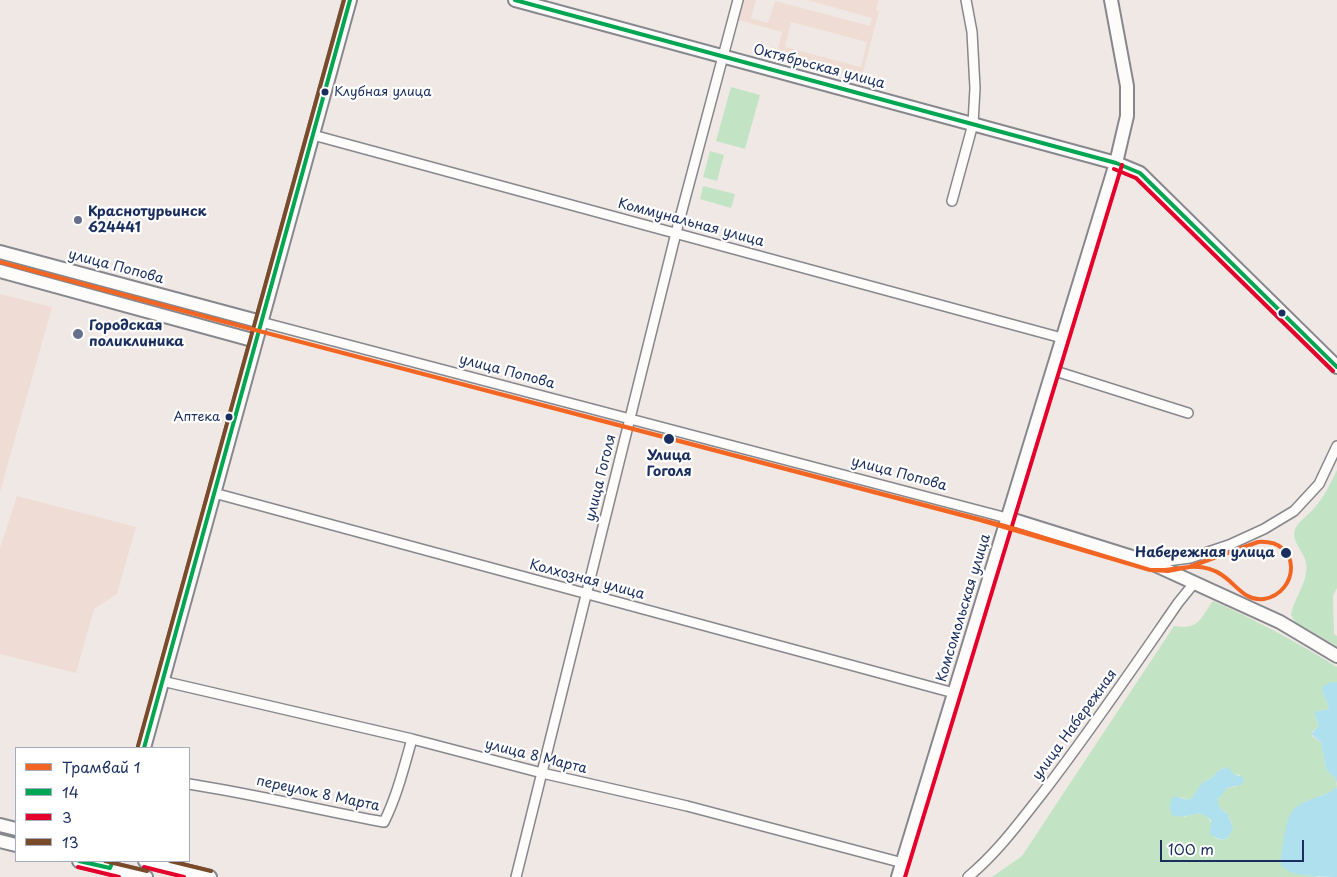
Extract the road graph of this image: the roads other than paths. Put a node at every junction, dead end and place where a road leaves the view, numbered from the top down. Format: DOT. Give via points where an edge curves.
graph roads {
  1 [pos="350,0"];
  2 [pos="515,0"];
  3 [pos="738,0"];
  4 [pos="966,0"];
  5 [pos="1111,0"];
  6 [pos="723,57"];
  7 [pos="973,124"];
  8 [pos="313,135"];
  9 [pos="1116,163"];
  10 [pos="952,202"];
  11 [pos="676,233"];
  12 [pos="0,252"];
  13 [pos="0,271"];
  14 [pos="261,322"];
  15 [pos="1062,338"];
  16 [pos="256,341"];
  17 [pos="1337,367"];
  18 [pos="1052,370"];
  19 [pos="1188,413"];
  20 [pos="630,419"];
  21 [pos="1337,446"];
  22 [pos="214,493"];
  23 [pos="1007,518"];
  24 [pos="1152,563"];
  25 [pos="1195,582"];
  26 [pos="586,594"];
  27 [pos="1337,656"];
  28 [pos="162,681"];
  29 [pos="954,693"];
  30 [pos="412,739"];
  31 [pos="144,747"];
  32 [pos="542,773"];
  33 [pos="190,784"];
  34 [pos="0,825"];
  35 [pos="15,829"];
  36 [pos="0,841"];
  37 [pos="15,845"];
  38 [pos="83,862"];
  39 [pos="149,862"];
  40 [pos="902,863"];
  41 [pos="110,869"];
  42 [pos="146,877"];
  43 [pos="210,877"];
  44 [pos="516,877"];
  45 [pos="898,877"];
  46 [pos="968,877"];
  1 -- 8 [label="main road"];
  2 -- 6 [label="main road, Октябрьская улица"];
  3 -- 6 [label="street, улица Гоголя"];
  4 -- 7 [label="street" via="972,32"];
  5 -- 9 [label="main road, Комсомольская улица" via="1127,86 1127,116"];
  6 -- 7 [label="main road, Октябрьская улица"];
  6 -- 11 [label="street, улица Гоголя"];
  7 -- 9 [label="main road, Октябрьская улица"];
  7 -- 10 [label="street"];
  8 -- 11 [label="street, Коммунальная улица"];
  8 -- 14 [label="main road"];
  9 -- 15 [label="main road, Комсомольская улица"];
  9 -- 17 [label="main road, Октябрьская улица" via="1140,173"];
  11 -- 15 [label="street, Коммунальная улица"];
  11 -- 20 [label="street, улица Гоголя"];
  12 -- 14 [label="main road, улица Попова"];
  13 -- 16 [label="main road"];
  14 -- 16 [label="main road"];
  14 -- 20 [label="street, улица Попова"];
  15 -- 18 [label="main road, Комсомольская улица"];
  16 -- 22 [label="main road"];
  18 -- 19 [label="street"];
  18 -- 23 [label="main road, Комсомольская улица"];
  20 -- 23 [label="street, улица Попова"];
  20 -- 26 [label="street, улица Гоголя"];
  21 -- 24 [label="street" via="1319,484 1294,511 1229,545 1190,558"];
  22 -- 26 [label="street, Колхозная улица"];
  22 -- 28 [label="main road"];
  23 -- 24 [label="main road"];
  23 -- 29 [label="main road, Комсомольская улица"];
  24 -- 25 [label="main road"];
  25 -- 27 [label="main road" via="1280,622"];
  25 -- 46 [label="street, улица Набережная" via="1077,748 1002,845"];
  26 -- 29 [label="street, Колхозная улица"];
  26 -- 32 [label="street, улица Гоголя"];
  28 -- 30 [label="street, улица 8 Марта"];
  28 -- 31 [label="main road"];
  29 -- 40 [label="main road, Комсомольская улица"];
  30 -- 32 [label="street, улица 8 Марта"];
  30 -- 33 [label="street, переулок 8 Марта" via="384,822"];
  32 -- 40 [label="street, улица 8 Марта" via="687,806"];
  32 -- 44 [label="street, улица Гоголя"];
  34 -- 35 [label="main road"];
  36 -- 37 [label="main road"];
  38 -- 41 [label="main road"];
  39 -- 43 [label="main road"];
  40 -- 45 [label="main road, Комсомольская улица"];
  41 -- 42 [label="main road"];
}
